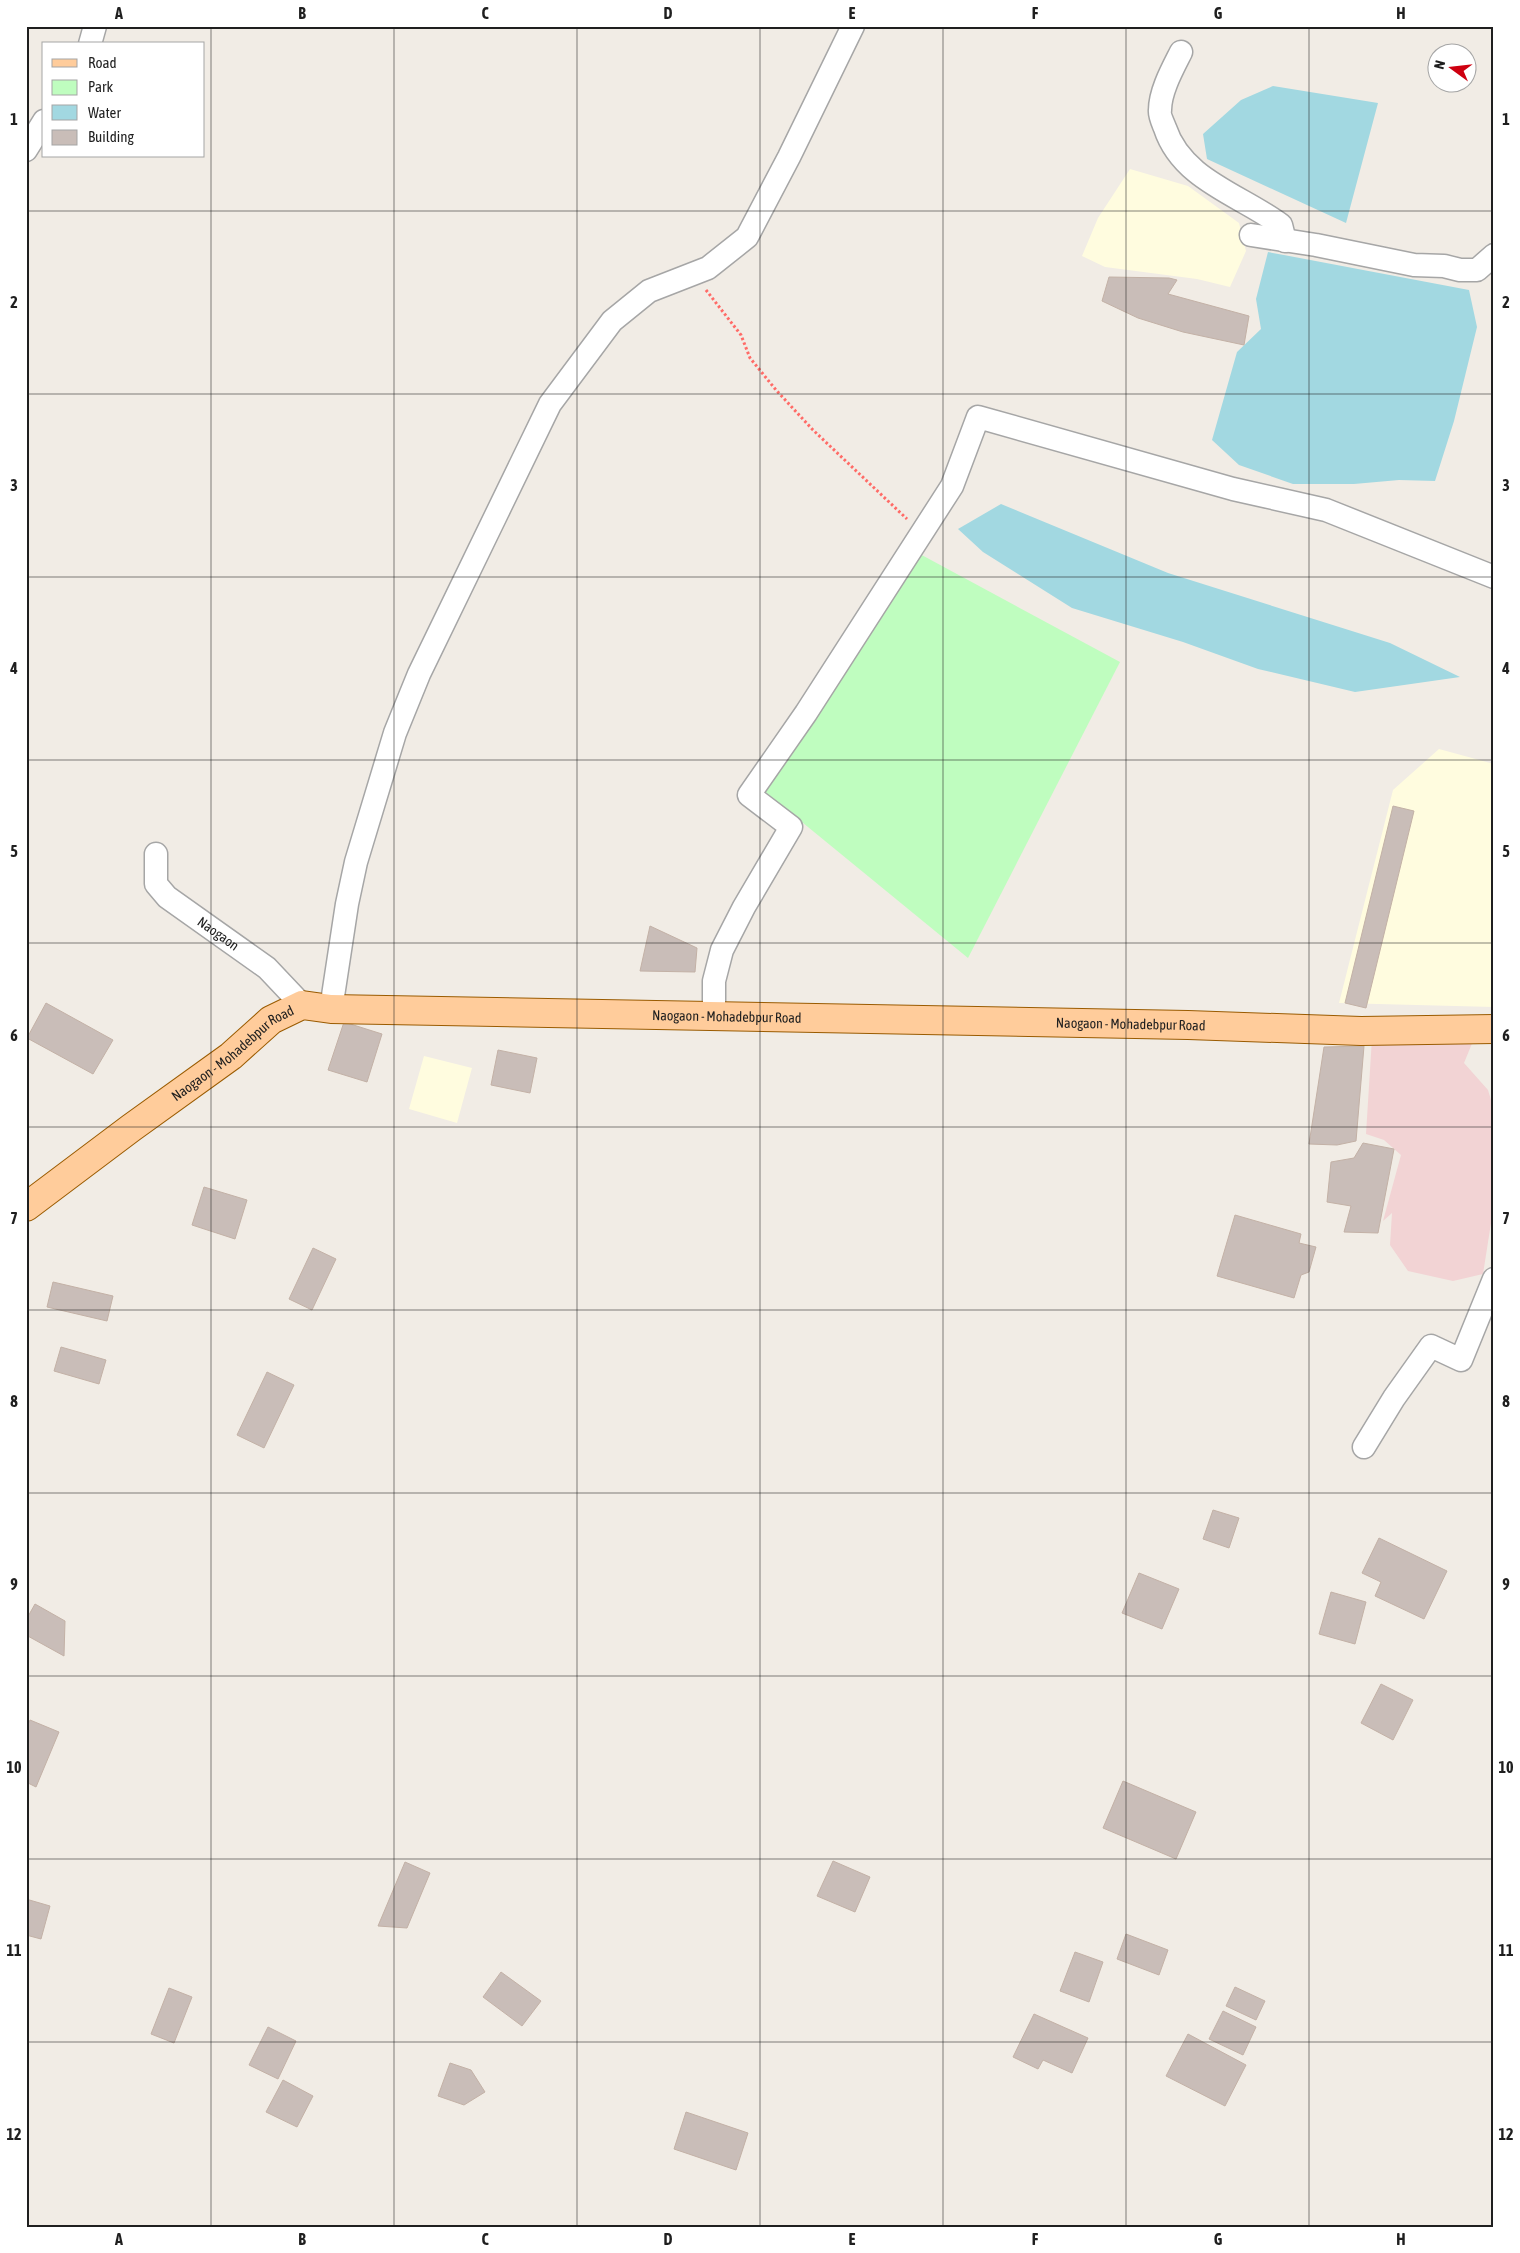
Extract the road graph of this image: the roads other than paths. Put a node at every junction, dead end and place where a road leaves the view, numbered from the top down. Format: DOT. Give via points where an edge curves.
graph roads {
  1 [pos="96,26"];
  2 [pos="853,26"];
  3 [pos="91,42"];
  4 [pos="1181,52"];
  5 [pos="42,124"];
  6 [pos="26,150"];
  7 [pos="1251,234"];
  8 [pos="1285,241"];
  9 [pos="1494,255"];
  10 [pos="1494,577"];
  11 [pos="156,854"];
  12 [pos="302,1004"];
  13 [pos="331,1009"];
  14 [pos="714,1016"];
  15 [pos="1494,1029"];
  16 [pos="26,1207"];
  17 [pos="1494,1279"];
  18 [pos="1364,1446"];
  1 -- 3 [label="street"];
  2 -- 13 [label="street" via="790,157 747,237 708,268 649,291 612,321 550,404 423,665 395,733 356,862"];
  4 -- 8 [label="street" via="1169,75 1160,110 1169,140 1183,160 1207,181 1251,204 1281,225"];
  5 -- 6 [label="street"];
  7 -- 8 [label="street"];
  8 -- 9 [label="street" via="1414,266 1444,266 1460,270 1477,270"];
  10 -- 14 [label="street" via="1326,510 1233,489 978,416 952,486 806,713 749,795 791,827 722,950 714,981"];
  11 -- 12 [label="street, Naogaon" via="156,884 167,897 267,968"];
  12 -- 13 [label="main road, Naogaon - Mohadebpur Road"];
  12 -- 16 [label="main road, Naogaon - Mohadebpur Road" via="271,1020 231,1056"];
  13 -- 14 [label="main road, Naogaon - Mohadebpur Road"];
  14 -- 15 [label="main road, Naogaon - Mohadebpur Road" via="1361,1030"];
  17 -- 18 [label="street" via="1461,1360 1431,1346"];
}
